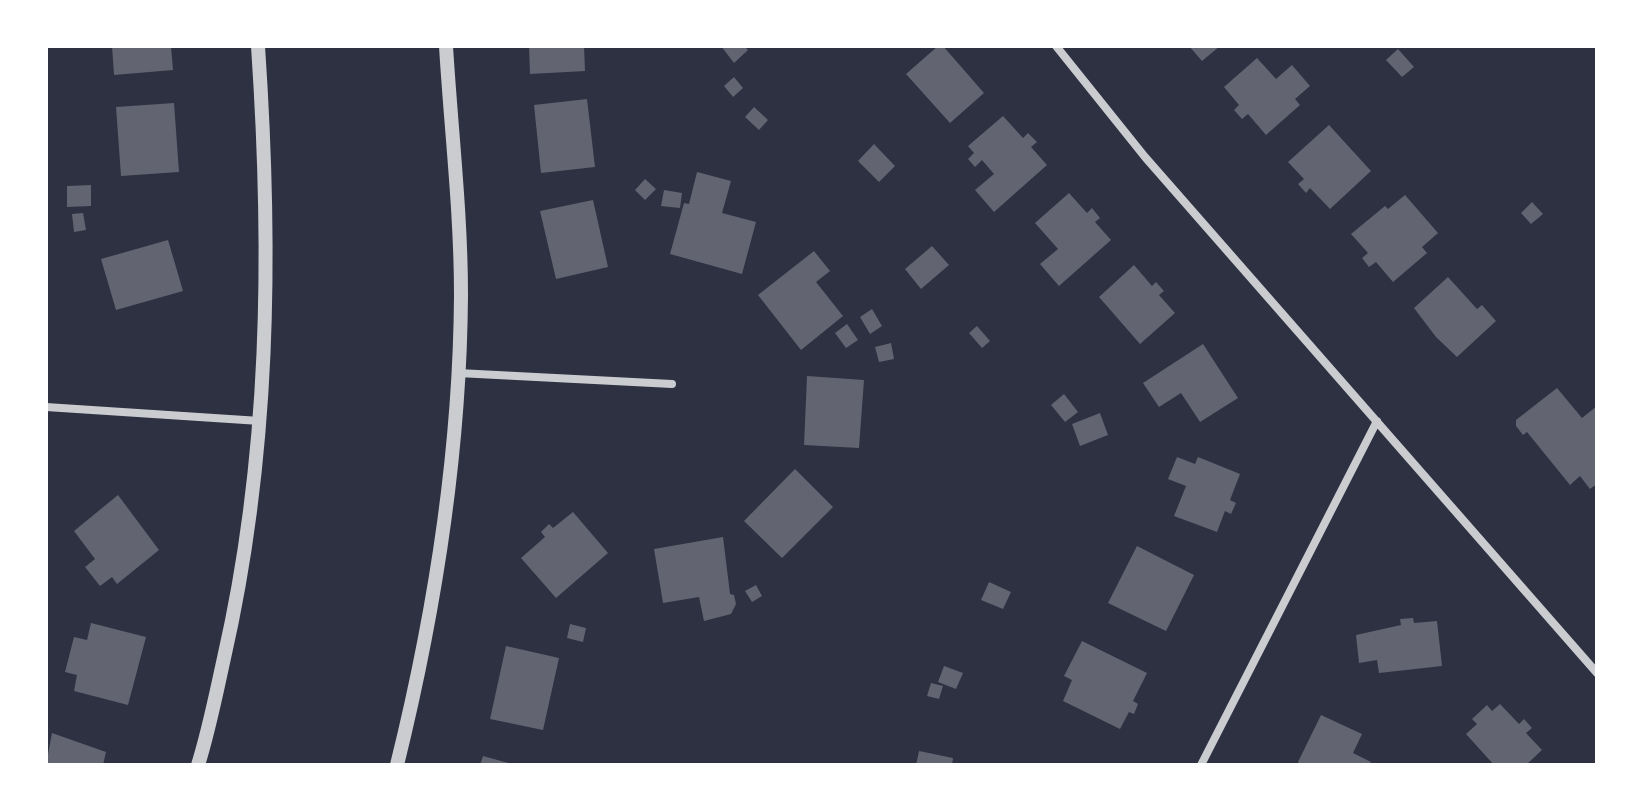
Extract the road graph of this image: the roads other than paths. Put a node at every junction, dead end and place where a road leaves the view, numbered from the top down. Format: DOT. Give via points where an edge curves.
graph roads {
  1 [pos="258,46"];
  2 [pos="446,46"];
  3 [pos="1056,46"];
  4 [pos="458,373"];
  5 [pos="672,384"];
  6 [pos="46,407"];
  7 [pos="261,421"];
  8 [pos="1377,421"];
  9 [pos="1597,673"];
  10 [pos="198,765"];
  11 [pos="397,765"];
  12 [pos="1201,765"];
  1 -- 7 [label="street" via="267,228"];
  2 -- 4 [label="street" via="460,253"];
  3 -- 8 [label="street" via="1145,157"];
  4 -- 5 [label="street"];
  4 -- 11 [label="street" via="435,597"];
  6 -- 7 [label="street"];
  7 -- 10 [label="street" via="239,594"];
  8 -- 9 [label="street"];
  8 -- 12 [label="street"];
}
